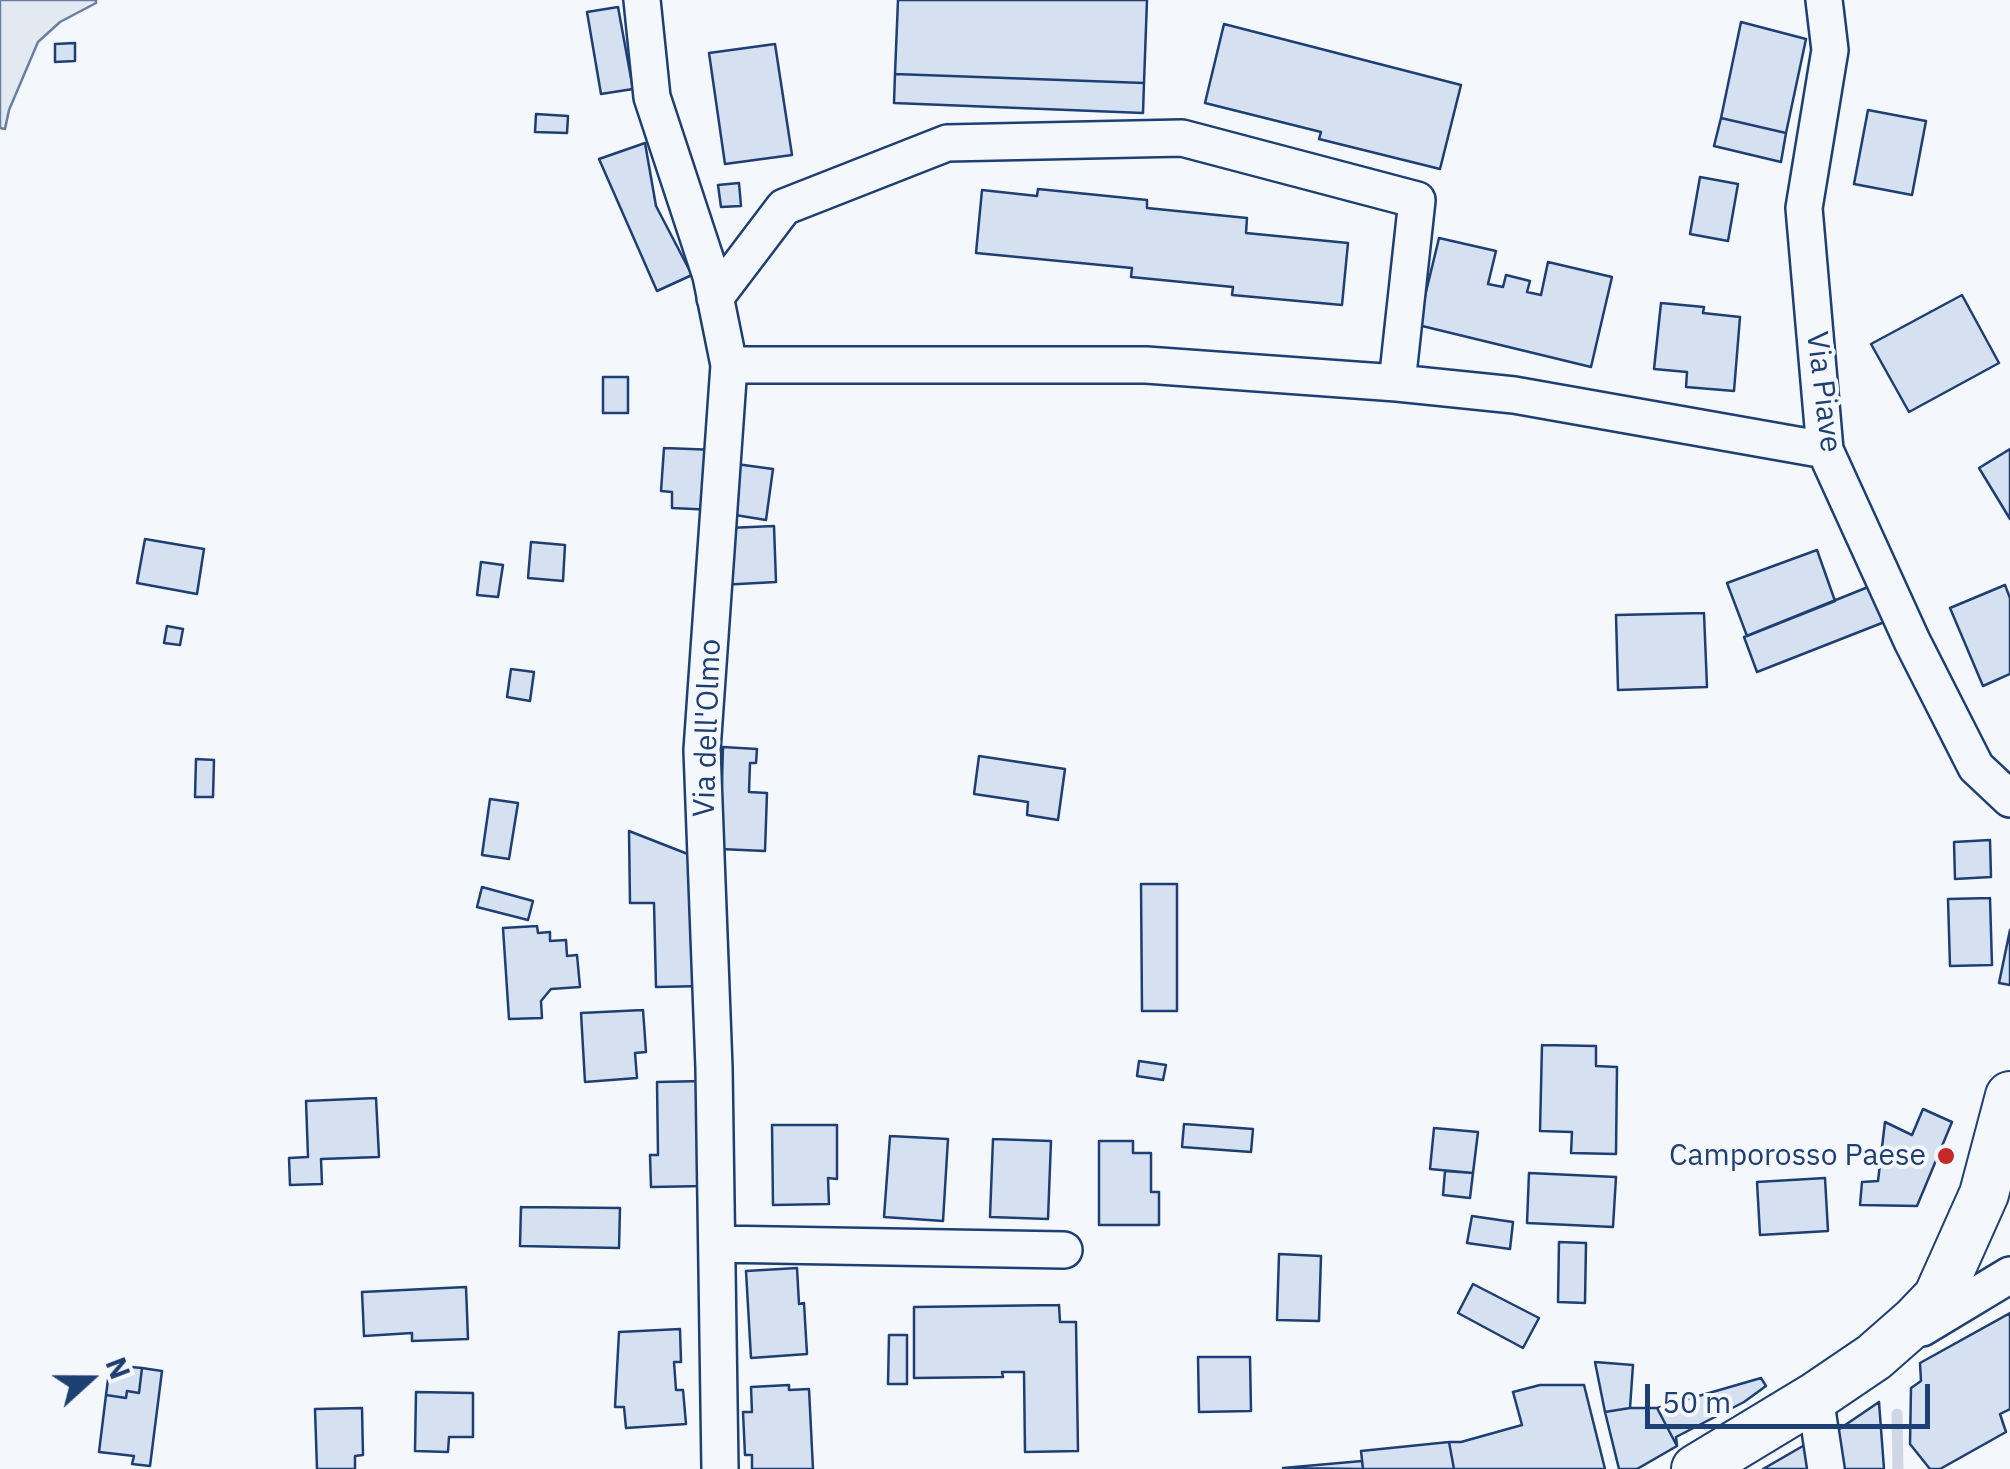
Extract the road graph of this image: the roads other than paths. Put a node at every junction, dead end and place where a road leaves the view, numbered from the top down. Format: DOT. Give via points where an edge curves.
graph roads {
  1 [pos="642,0"];
  2 [pos="1824,0"];
  3 [pos="715,298"];
  4 [pos="730,364"];
  5 [pos="1397,383"];
  6 [pos="1825,450"];
  7 [pos="2010,800"];
  8 [pos="2010,1096"];
  9 [pos="718,1244"];
  10 [pos="1064,1250"];
  11 [pos="2010,1276"];
  12 [pos="1948,1302"];
  13 [pos="1815,1397"];
  14 [pos="720,1469"];
  15 [pos="1696,1469"];
  16 [pos="1826,1469"];
  1 -- 3 [label="street, Via dell'Olmo" via="652,96"];
  2 -- 6 [label="street, Via Piave" via="1830,50 1804,208"];
  3 -- 4 [label="street, Via dell'Olmo"];
  3 -- 5 [label="street" via="784,208 947,143 1182,138 1417,200"];
  4 -- 5 [label="street" via="1146,365"];
  4 -- 9 [label="street, Via dell'Olmo" via="702,750"];
  5 -- 6 [label="street" via="1514,395"];
  6 -- 7 [label="street, Via Piave" via="1976,767"];
  8 -- 12 [label="main road"];
  9 -- 10 [label="street"];
  9 -- 14 [label="street, Via dell'Olmo"];
  11 -- 12 [label="street"];
  12 -- 13 [label="main road"];
  13 -- 15 [label="main road"];
  13 -- 16 [label="street"];
}
